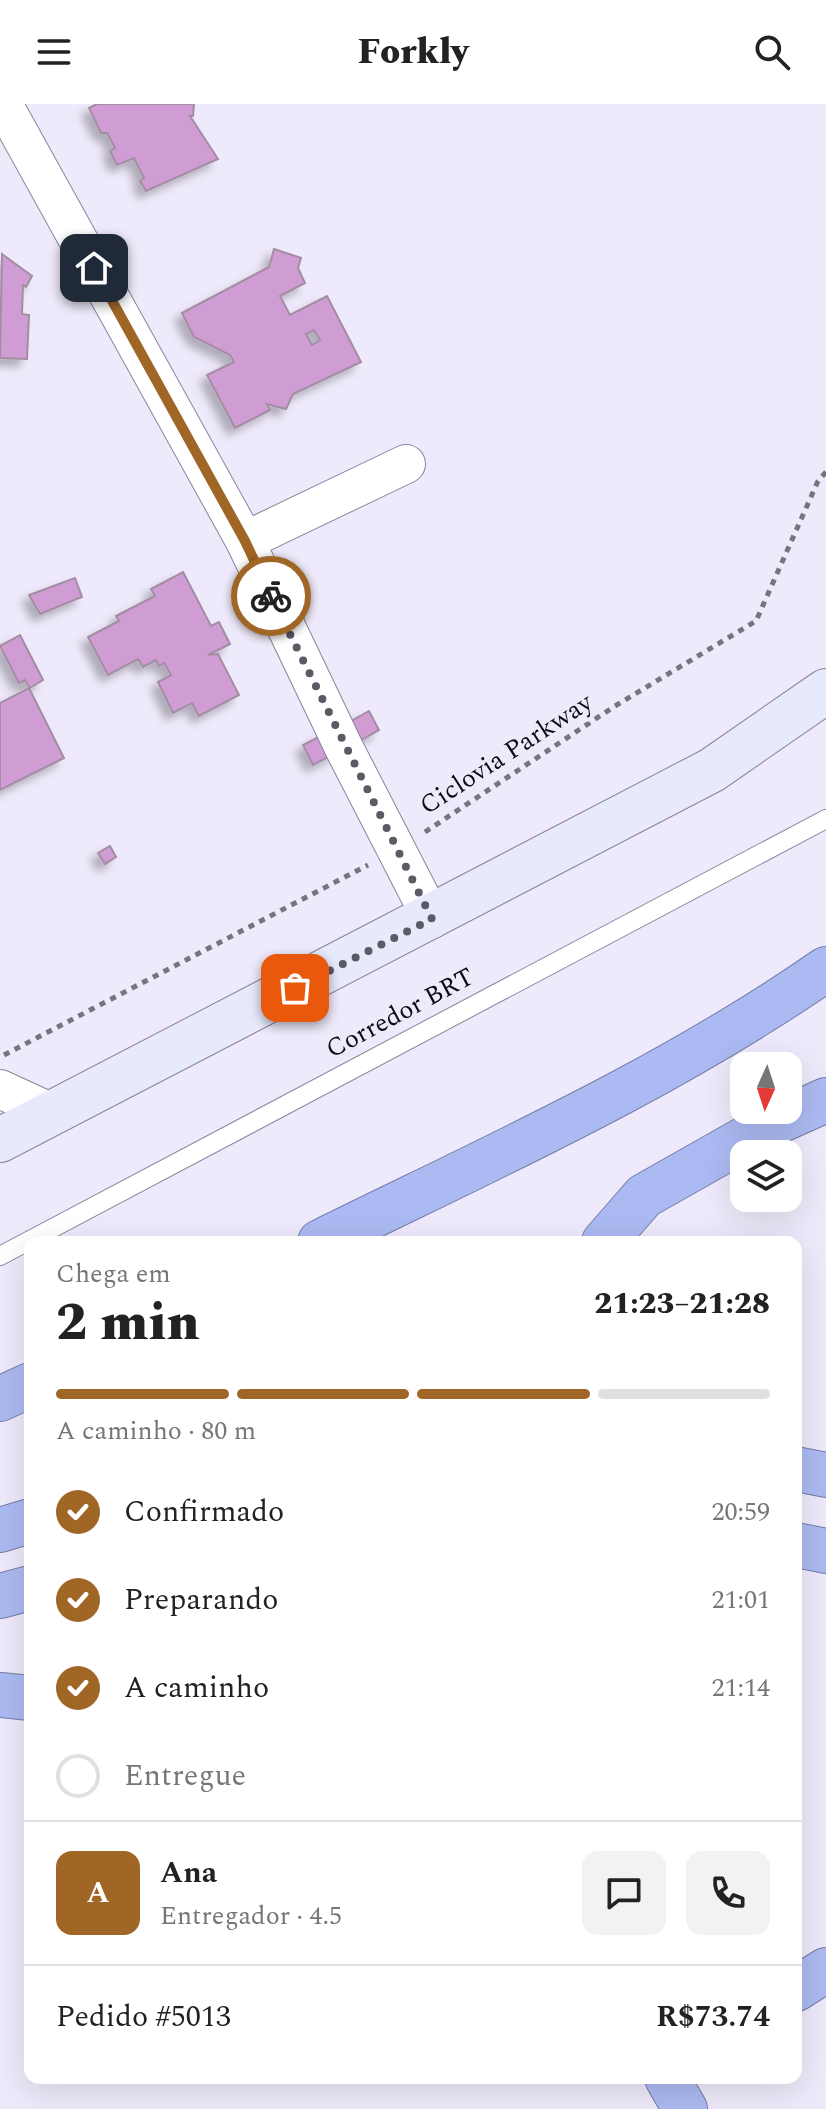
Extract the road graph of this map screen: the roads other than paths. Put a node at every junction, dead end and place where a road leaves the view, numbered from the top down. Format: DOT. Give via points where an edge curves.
graph roads {
  1 [pos="3,104"];
  2 [pos="406,464"];
  3 [pos="245,541"];
  4 [pos="826,691"];
  5 [pos="826,819"];
  6 [pos="432,919"];
  7 [pos="826,969"];
  8 [pos="0,1089"];
  9 [pos="826,1100"];
  10 [pos="50,1112"];
  11 [pos="0,1140"];
  12 [pos="37,1236"];
  13 [pos="332,1236"];
  14 [pos="609,1236"];
  15 [pos="24,1243"];
  16 [pos="0,1256"];
  17 [pos="24,1388"];
  18 [pos="0,1399"];
  19 [pos="802,1470"];
  20 [pos="826,1475"];
  21 [pos="24,1523"];
  22 [pos="0,1530"];
  23 [pos="802,1546"];
  24 [pos="826,1551"];
  25 [pos="24,1590"];
  26 [pos="0,1596"];
  27 [pos="0,1695"];
  28 [pos="24,1697"];
  29 [pos="826,1970"];
  30 [pos="802,1985"];
  31 [pos="670,2084"];
  32 [pos="685,2109"];
  1 -- 3 [label="street"];
  2 -- 3 [label="street"];
  3 -- 6 [label="street"];
  4 -- 6 [label="main road" via="712,770"];
  5 -- 12 [label="lane, Corredor BRT"];
  6 -- 10 [label="main road"];
  7 -- 13 [label="highway" via="657,1076"];
  8 -- 10 [label="street"];
  9 -- 14 [label="highway" via="766,1127 644,1196"];
  10 -- 11 [label="main road"];
  15 -- 16 [label="lane, Corredor BRT"];
  17 -- 18 [label="highway"];
  19 -- 20 [label="highway"];
  21 -- 22 [label="highway"];
  23 -- 24 [label="highway"];
  25 -- 26 [label="highway"];
  27 -- 28 [label="highway"];
  29 -- 30 [label="highway"];
  31 -- 32 [label="highway"];
}
